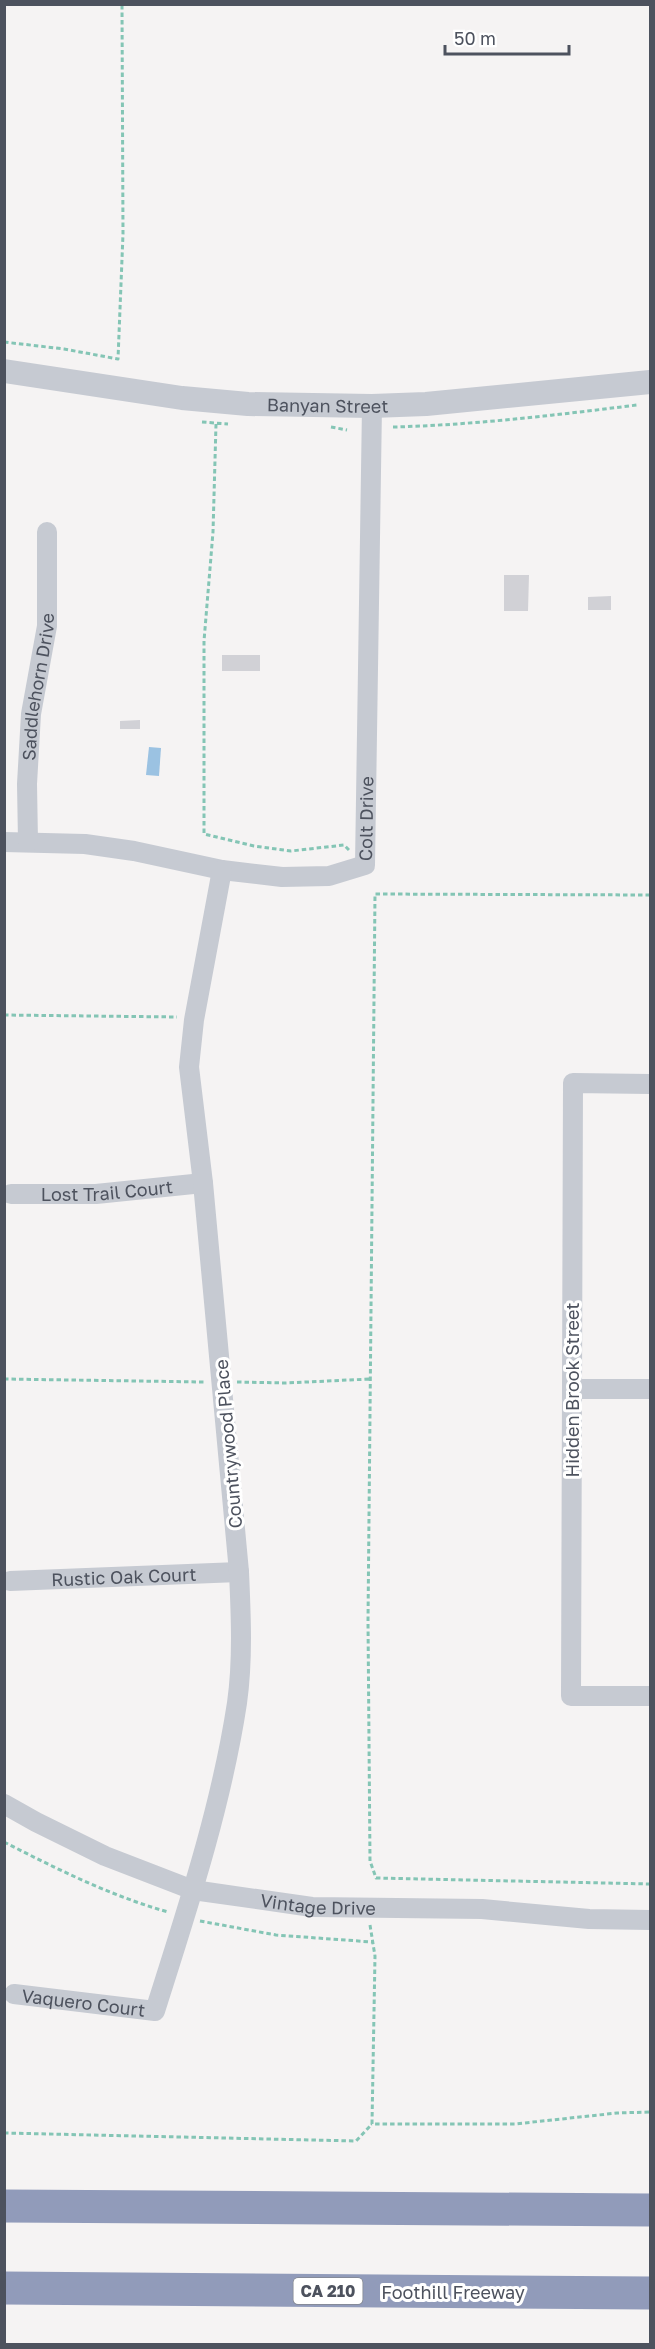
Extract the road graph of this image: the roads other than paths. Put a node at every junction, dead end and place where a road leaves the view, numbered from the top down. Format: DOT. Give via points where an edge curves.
graph roads {
  1 [pos="4,371"];
  2 [pos="651,382"];
  3 [pos="372,406"];
  4 [pos="47,532"];
  5 [pos="4,842"];
  6 [pos="28,842"];
  7 [pos="222,870"];
  8 [pos="651,1084"];
  9 [pos="203,1183"];
  10 [pos="11,1194"];
  11 [pos="572,1389"];
  12 [pos="651,1389"];
  13 [pos="239,1572"];
  14 [pos="10,1581"];
  15 [pos="651,1696"];
  16 [pos="4,1804"];
  17 [pos="193,1890"];
  18 [pos="651,1920"];
  19 [pos="14,1994"];
  20 [pos="155,2011"];
  21 [pos="4,2206"];
  22 [pos="651,2210"];
  23 [pos="4,2288"];
  24 [pos="651,2293"];
  1 -- 3 [label="street, Banyan Street" via="213,402"];
  2 -- 3 [label="street, Banyan Street" via="469,401"];
  3 -- 7 [label="street, Colt Drive" via="365,865 329,876 282,877"];
  4 -- 6 [label="street, Saddlehorn Drive" via="47,626 31,714"];
  5 -- 6 [label="street, Colt Drive"];
  6 -- 7 [label="street, Colt Drive" via="134,851"];
  7 -- 9 [label="street, Countrywood Place" via="189,1067"];
  8 -- 11 [label="street, Hidden Brook Street" via="573,1083"];
  9 -- 10 [label="street, Lost Trail Court" via="96,1194"];
  9 -- 13 [label="street, Countrywood Place"];
  11 -- 12 [label="street"];
  11 -- 15 [label="street, Hidden Brook Street" via="571,1696"];
  13 -- 14 [label="street, Rustic Oak Court"];
  13 -- 17 [label="street, Countrywood Place" via="242,1632 237,1703"];
  16 -- 17 [label="street, Vintage Drive" via="105,1856"];
  17 -- 18 [label="street, Vintage Drive" via="312,1907 482,1908 589,1919"];
  17 -- 20 [label="street, Countrywood Place"];
  19 -- 20 [label="street, Vaquero Court"];
  21 -- 22 [label="highway"];
  23 -- 24 [label="highway, Foothill Freeway / CA 210"];
}
